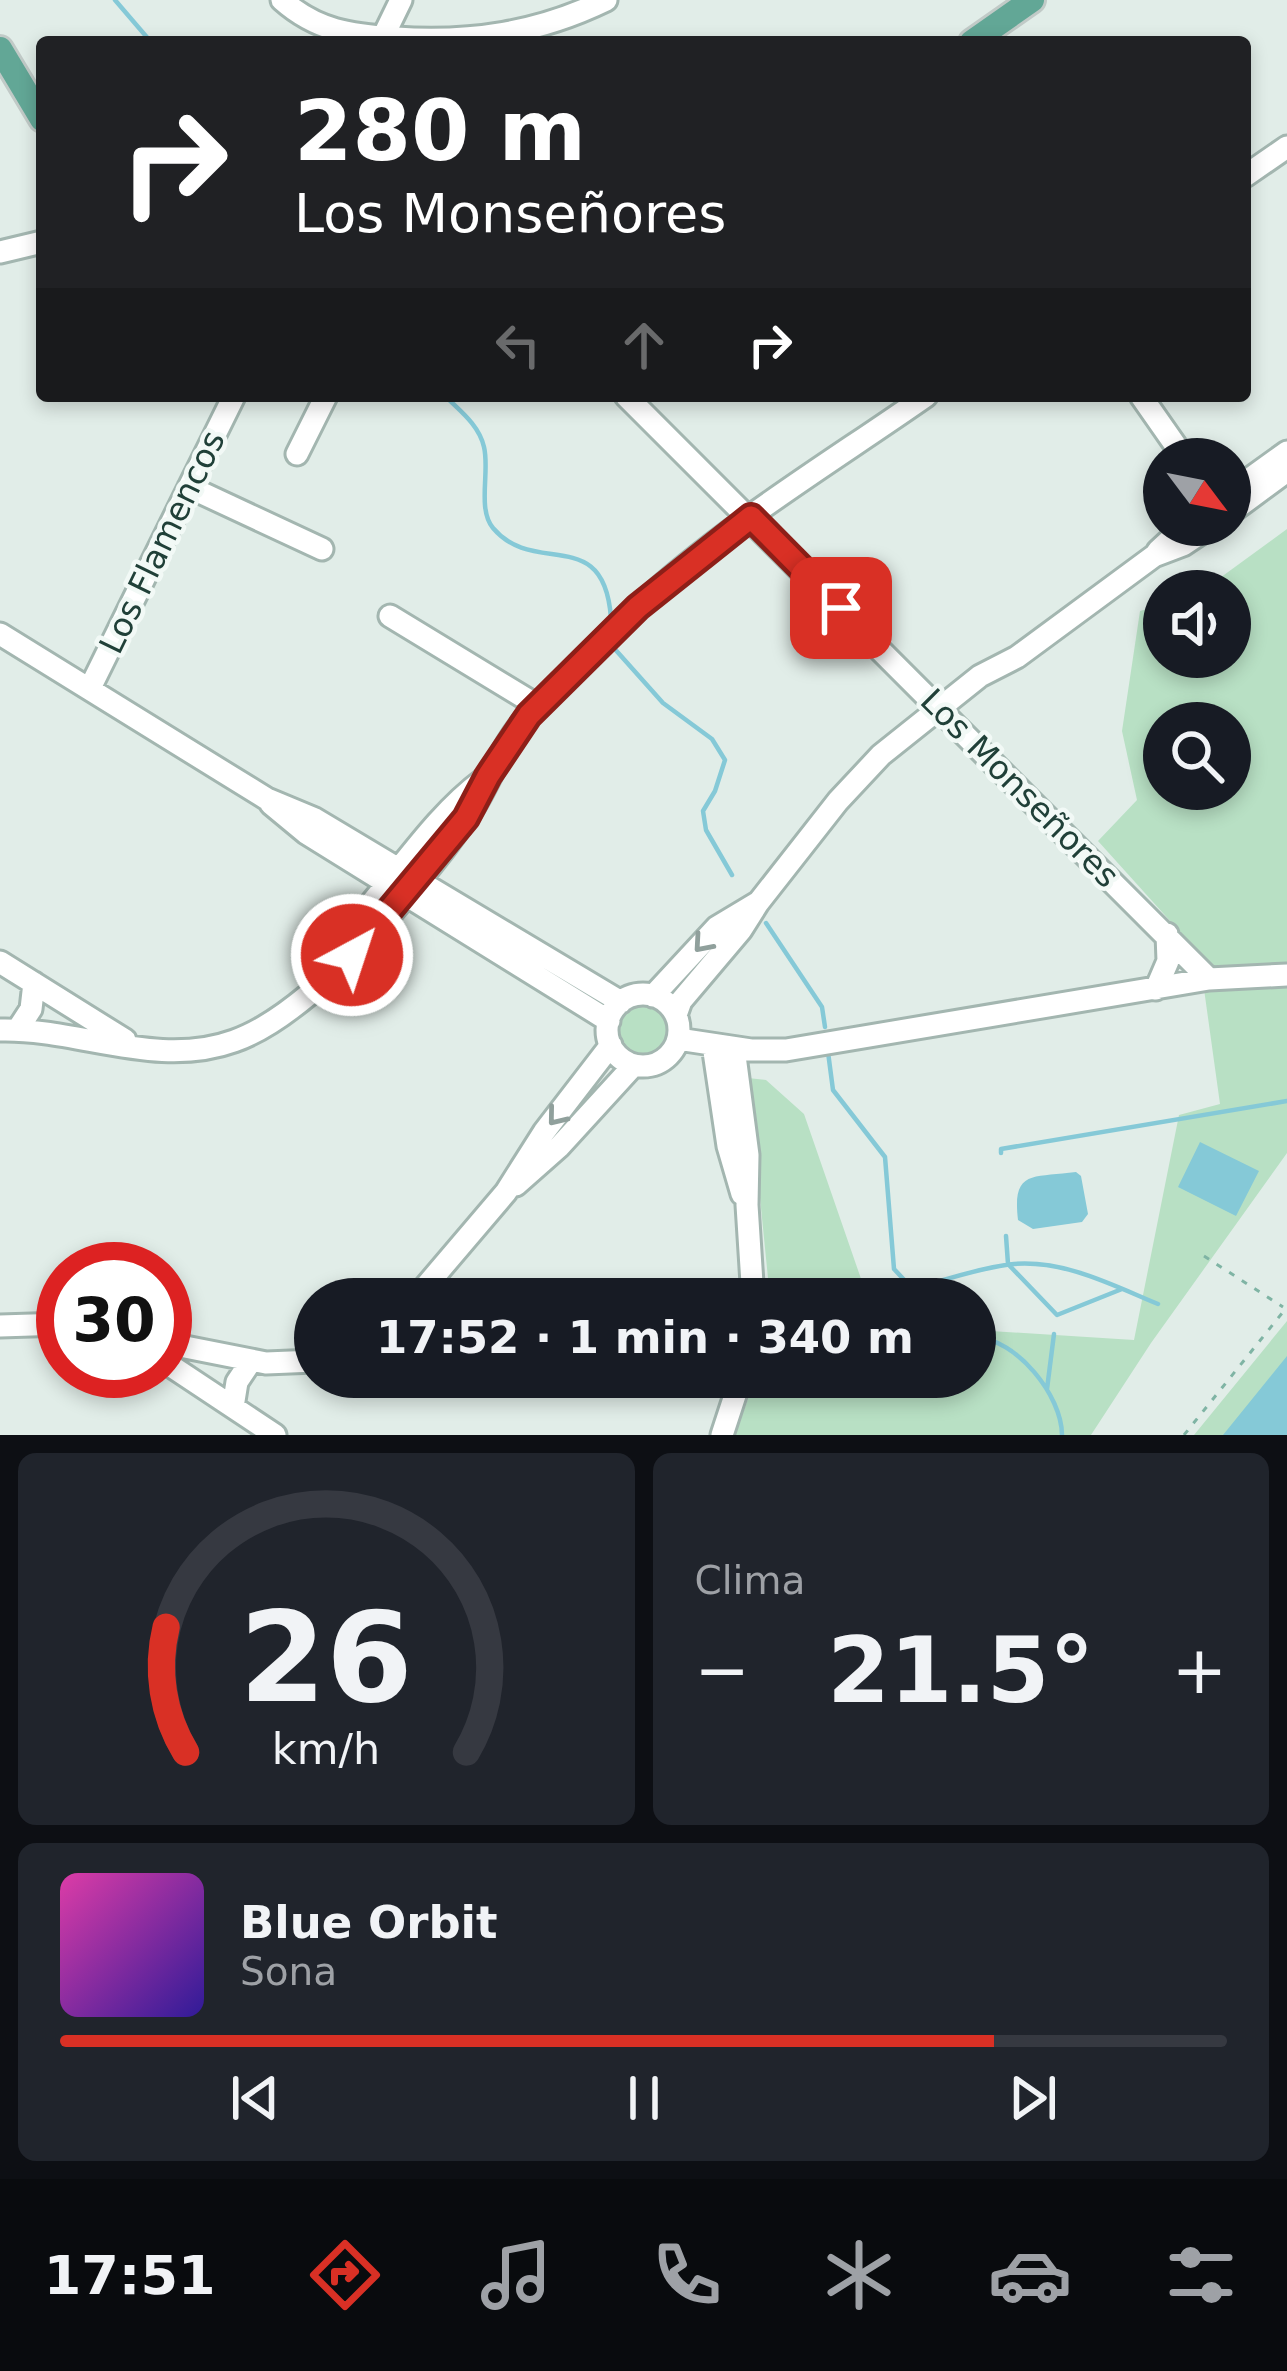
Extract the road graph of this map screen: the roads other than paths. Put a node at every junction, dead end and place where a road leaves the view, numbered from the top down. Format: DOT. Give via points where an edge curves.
graph roads {
  1 [pos="283,0"];
  2 [pos="401,0"];
  3 [pos="607,0"];
  4 [pos="1032,0"];
  5 [pos="376,36"];
  6 [pos="383,36"];
  7 [pos="498,36"];
  8 [pos="981,36"];
  9 [pos="0,49"];
  10 [pos="0,75"];
  11 [pos="36,109"];
  12 [pos="36,131"];
  13 [pos="1287,147"];
  14 [pos="1251,172"];
  15 [pos="36,243"];
  16 [pos="0,252"];
  17 [pos="231,402"];
  18 [pos="323,402"];
  19 [pos="632,402"];
  20 [pos="917,402"];
  21 [pos="1145,402"];
  22 [pos="1170,438"];
  23 [pos="1287,452"];
  24 [pos="297,454"];
  25 [pos="1287,471"];
  26 [pos="1251,478"];
  27 [pos="189,487"];
  28 [pos="1251,498"];
  29 [pos="751,517"];
  30 [pos="1164,546"];
  31 [pos="1179,546"];
  32 [pos="322,550"];
  33 [pos="1154,556"];
  34 [pos="390,616"];
  35 [pos="0,634"];
  36 [pos="90,688"];
  37 [pos="538,706"];
  38 [pos="940,710"];
  39 [pos="401,882"];
  40 [pos="758,903"];
  41 [pos="1167,934"];
  42 [pos="0,962"];
  43 [pos="1287,975"];
  44 [pos="1220,978"];
  45 [pos="34,983"];
  46 [pos="1156,989"];
  47 [pos="653,996"];
  48 [pos="615,1011"];
  49 [pos="676,1015"];
  50 [pos="9,1030"];
  51 [pos="678,1039"];
  52 [pos="611,1045"];
  53 [pos="724,1047"];
  54 [pos="136,1048"];
  55 [pos="634,1065"];
  56 [pos="506,1192"];
  57 [pos="434,1278"];
  58 [pos="752,1278"];
  59 [pos="36,1325"];
  60 [pos="0,1326"];
  61 [pos="192,1349"];
  62 [pos="251,1361"];
  63 [pos="294,1361"];
  64 [pos="192,1380"];
  65 [pos="734,1398"];
  66 [pos="232,1407"];
  67 [pos="275,1435"];
  68 [pos="722,1435"];
  1 -- 5 [label="street" via="327,29"];
  2 -- 6 [label="street"];
  3 -- 7 [label="street"];
  4 -- 8 [label="main road"];
  9 -- 11 [label="main road"];
  10 -- 12 [label="main road"];
  13 -- 14 [label="street"];
  15 -- 16 [label="street"];
  17 -- 27 [label="street, Los Flamencos"];
  18 -- 24 [label="street"];
  19 -- 29 [label="street, Los Monseñores"];
  20 -- 29 [label="street"];
  21 -- 22 [label="street"];
  23 -- 26 [label="street"];
  25 -- 28 [label="street"];
  27 -- 32 [label="street"];
  27 -- 36 [label="street, Los Flamencos"];
  29 -- 37 [label="street" via="638,607"];
  29 -- 38 [label="street, Los Monseñores"];
  30 -- 33 [label="street"];
  31 -- 33 [label="street"];
  33 -- 38 [label="street"];
  34 -- 37 [label="street"];
  35 -- 36 [label="street"];
  36 -- 39 [label="street" via="267,799 302,812"];
  37 -- 39 [label="street"];
  38 -- 40 [label="street" via="852,784"];
  38 -- 41 [label="street, Los Monseñores"];
  39 -- 48 [label="street"];
  39 -- 54 [label="street" via="343,965 281,1016 231,1042 177,1052"];
  40 -- 47 [label="street, one-way" via="717,927"];
  40 -- 49 [label="street"];
  41 -- 44 [label="street, Los Monseñores"];
  41 -- 46 [label="street" via="1168,961"];
  42 -- 45 [label="street"];
  43 -- 44 [label="street"];
  44 -- 46 [label="street"];
  45 -- 50 [label="street" via="32,1009"];
  45 -- 54 [label="street"];
  46 -- 53 [label="street" via="786,1050"];
  47 -- 48 [label="street" via="637,995"];
  47 -- 49 [label="street"];
  48 -- 52 [label="street"];
  49 -- 51 [label="street"];
  50 -- 54 [label="street"];
  51 -- 53 [label="street"];
  51 -- 55 [label="street" via="662,1061"];
  52 -- 55 [label="street"];
  52 -- 56 [label="street, one-way"];
  53 -- 58 [label="street" via="731,1162 747,1205"];
  55 -- 56 [label="street" via="560,1147"];
  56 -- 57 [label="street"];
  59 -- 60 [label="street"];
  61 -- 62 [label="street"];
  62 -- 63 [label="street"];
  62 -- 66 [label="street"];
  64 -- 66 [label="street"];
  65 -- 68 [label="street"];
  66 -- 67 [label="street"];
}
